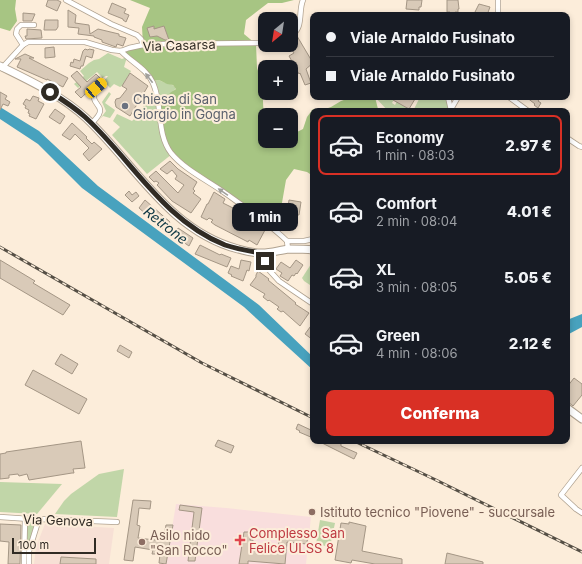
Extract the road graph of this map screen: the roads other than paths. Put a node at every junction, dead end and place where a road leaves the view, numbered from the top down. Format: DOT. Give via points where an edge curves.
graph roads {
  1 [pos="66,0"];
  2 [pos="498,0"];
  3 [pos="301,1"];
  4 [pos="498,12"];
  5 [pos="34,25"];
  6 [pos="298,28"];
  7 [pos="258,43"];
  8 [pos="23,45"];
  9 [pos="143,45"];
  10 [pos="122,51"];
  11 [pos="1,67"];
  12 [pos="103,83"];
  13 [pos="513,100"];
  14 [pos="524,108"];
  15 [pos="92,123"];
  16 [pos="570,140"];
  17 [pos="582,147"];
  18 [pos="310,240"];
  19 [pos="287,241"];
  20 [pos="288,250"];
  21 [pos="310,250"];
  22 [pos="261,253"];
  23 [pos="310,302"];
  24 [pos="570,410"];
  25 [pos="582,419"];
  26 [pos="582,468"];
  27 [pos="582,513"];
  28 [pos="0,517"];
  29 [pos="25,518"];
  30 [pos="36,522"];
  31 [pos="117,522"];
  32 [pos="24,564"];
  33 [pos="29,564"];
  1 -- 9 [label="street" via="137,35"];
  2 -- 4 [label="street"];
  3 -- 6 [label="street"];
  5 -- 8 [label="street" via="21,25 17,29 16,34"];
  7 -- 9 [label="street, Via Casarsa"];
  8 -- 10 [label="street, Via Casarsa" via="28,42 85,42"];
  8 -- 11 [label="street"];
  9 -- 10 [label="street, Via Casarsa"];
  19 -- 10 [label="street, one-way" via="278,231 189,170 172,154 167,147 161,125 153,81"];
  11 -- 15 [label="street" via="65,101"];
  12 -- 15 [label="street" via="93,93 100,112"];
  13 -- 14 [label="street"];
  15 -- 22 [label="street" via="152,192 182,220 206,236 226,245"];
  16 -- 17 [label="street"];
  18 -- 19 [label="street"];
  19 -- 20 [label="street"];
  20 -- 21 [label="street"];
  20 -- 22 [label="street"];
  22 -- 23 [label="street" via="269,270 279,281"];
  24 -- 25 [label="street"];
  26 -- 27 [label="street" via="561,495"];
  28 -- 29 [label="street, Via Genova"];
  29 -- 30 [label="street, Via Genova"];
  29 -- 32 [label="street"];
  30 -- 31 [label="street, Via Genova" via="42,519"];
  30 -- 33 [label="street"];
}
